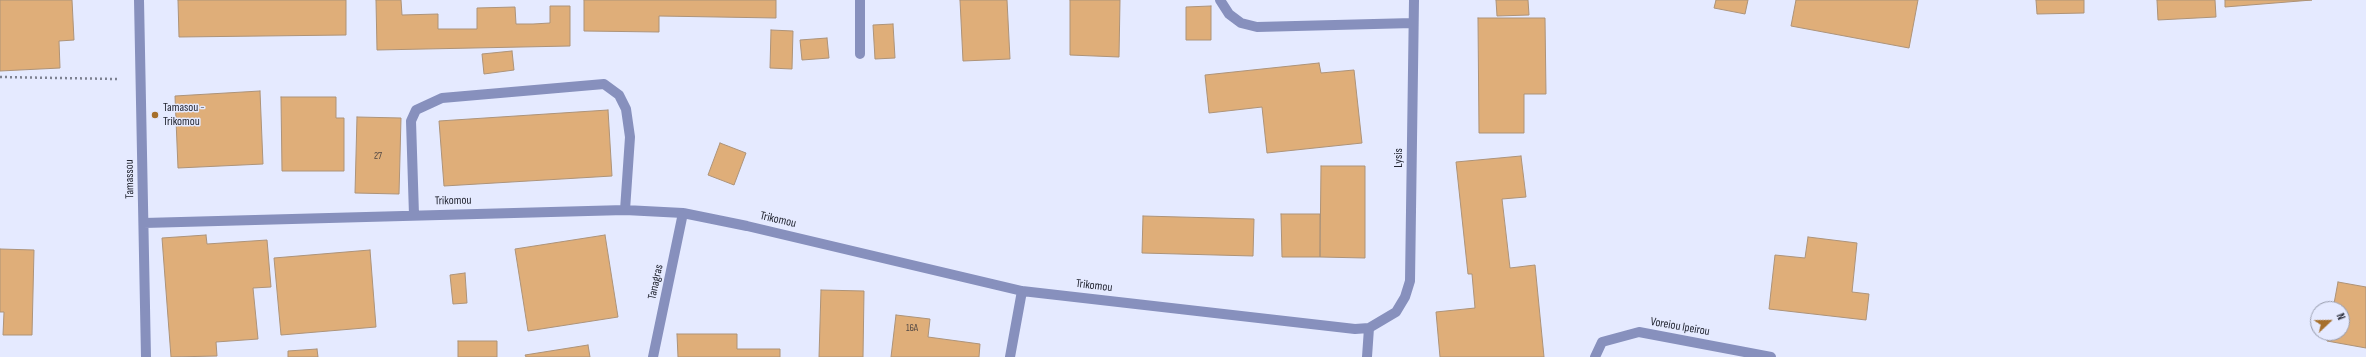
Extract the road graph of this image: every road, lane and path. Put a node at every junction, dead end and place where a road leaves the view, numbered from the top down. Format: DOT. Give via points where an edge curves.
graph roads {
  1 [pos="139,0"];
  2 [pos="860,0"];
  3 [pos="1220,0"];
  4 [pos="1414,0"];
  5 [pos="1412,23"];
  6 [pos="860,54"];
  7 [pos="0,77"];
  8 [pos="140,79"];
  9 [pos="625,210"];
  10 [pos="683,213"];
  11 [pos="414,215"];
  12 [pos="144,223"];
  13 [pos="1022,291"];
  14 [pos="1396,312"];
  15 [pos="1369,328"];
  16 [pos="146,357"];
  17 [pos="653,357"];
  18 [pos="1010,357"];
  19 [pos="1367,357"];
  20 [pos="1595,357"];
  21 [pos="1771,357"];
  1 -- 8 [label="street, Tamassou"];
  2 -- 6 [label="street"];
  3 -- 5 [label="street" via="1229,14 1241,23 1257,27"];
  4 -- 5 [label="street, Lysis"];
  5 -- 14 [label="street, Lysis" via="1410,281 1405,297"];
  7 -- 8 [label="path"];
  8 -- 12 [label="street, Tamassou"];
  9 -- 10 [label="street, Trikomou"];
  9 -- 11 [label="street, Trikomou"];
  9 -- 11 [label="street" via="630,137 626,109 619,95 604,84 442,98 416,110 411,121"];
  10 -- 13 [label="street, Trikomou"];
  10 -- 17 [label="street, Tanagras"];
  11 -- 12 [label="street, Trikomou"];
  12 -- 16 [label="street, Tamassou"];
  13 -- 15 [label="street, Trikomou" via="1355,330"];
  13 -- 18 [label="street"];
  14 -- 15 [label="street, Trikomou"];
  15 -- 19 [label="street"];
  20 -- 21 [label="street, Voreiou Ipeirou" via="1602,342 1639,332"];
}
